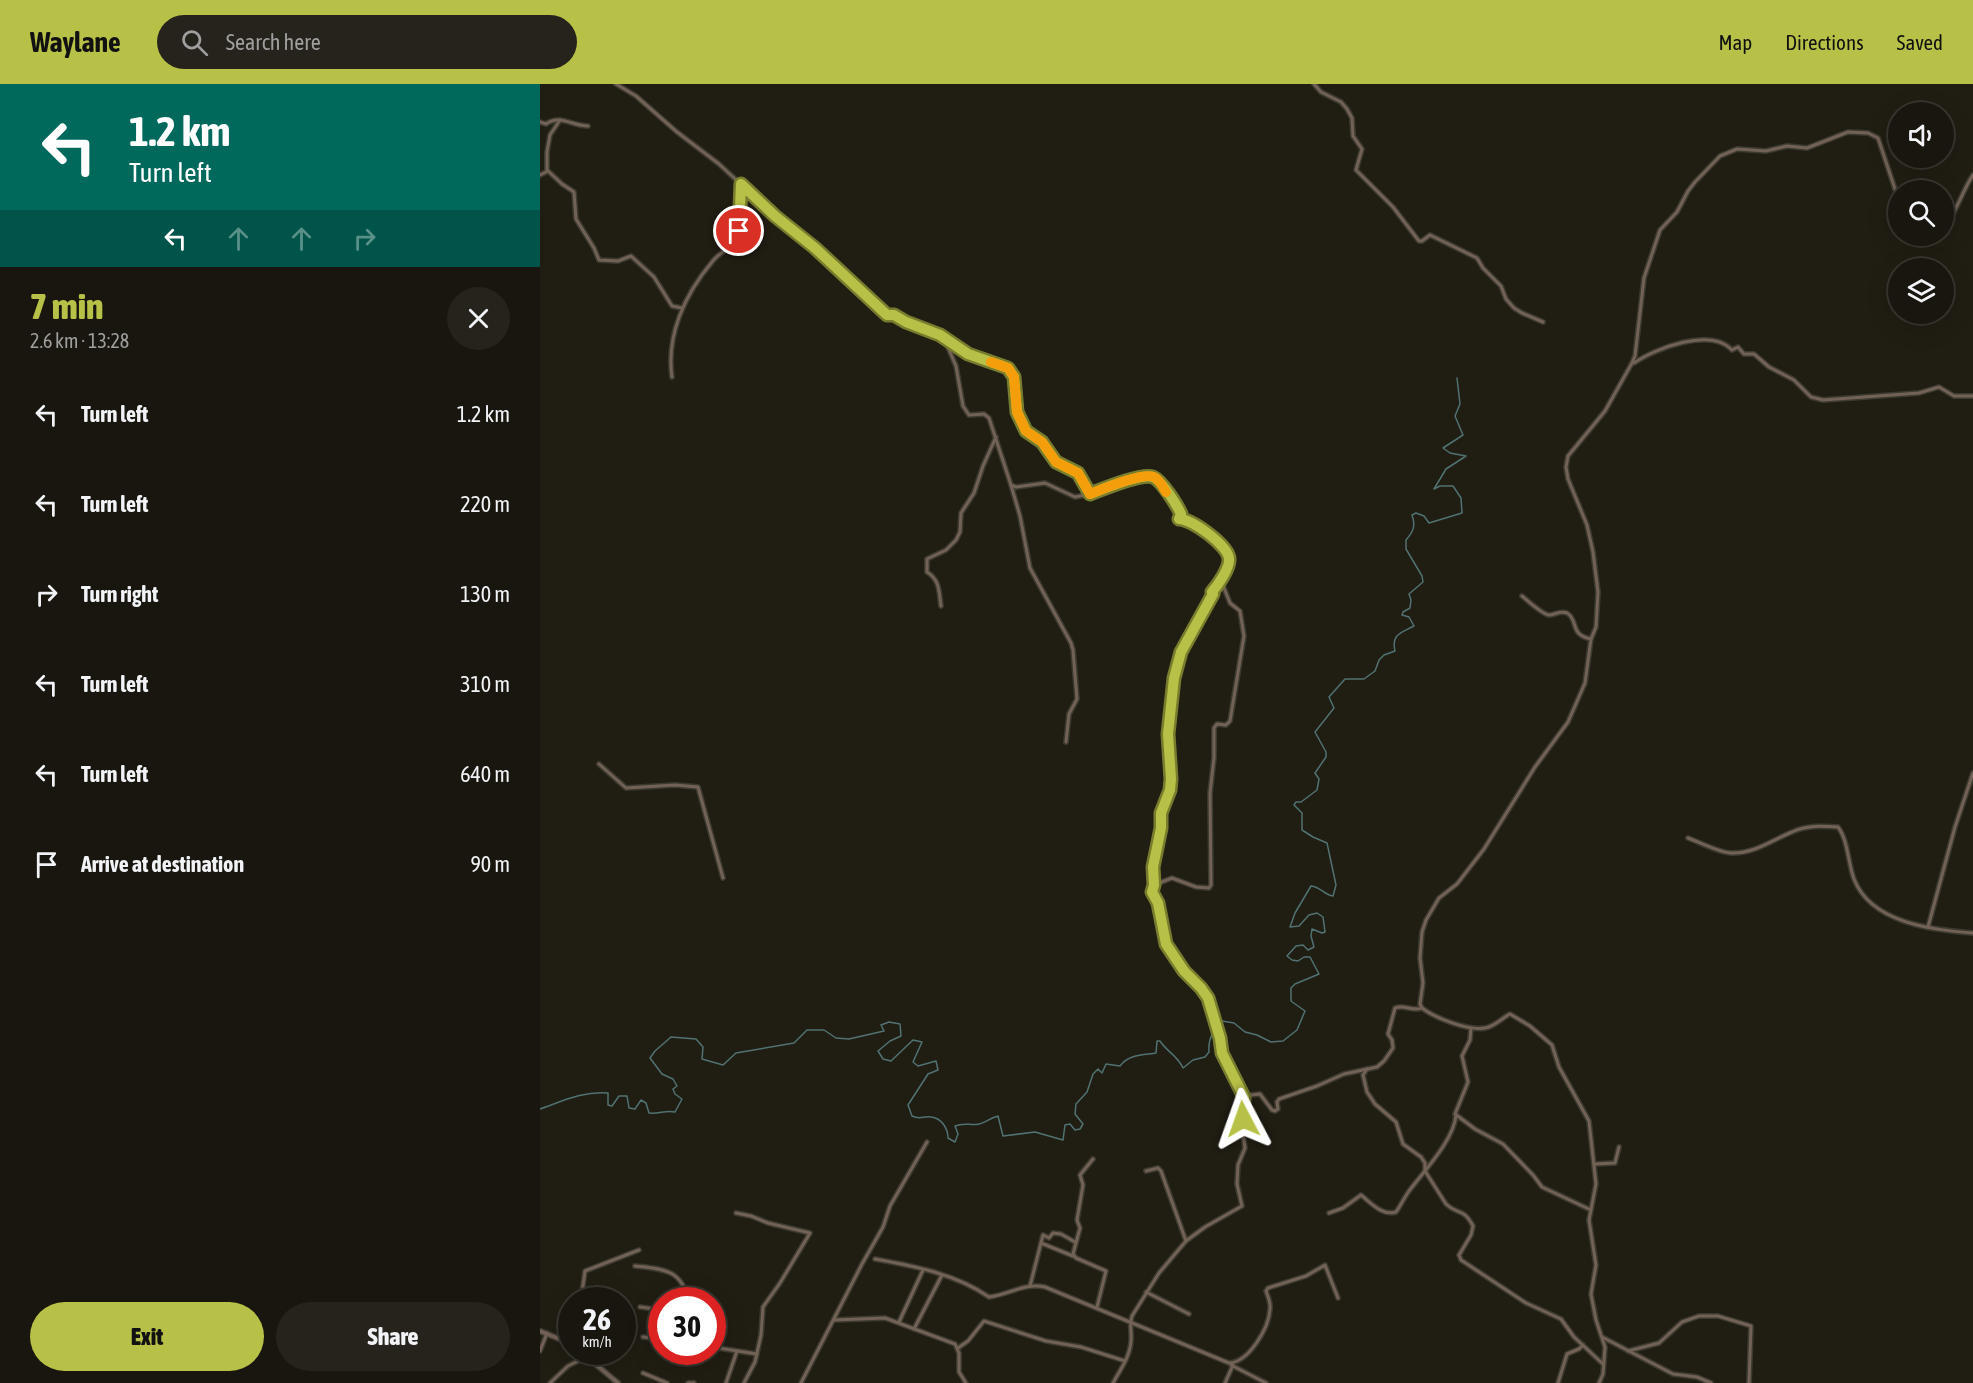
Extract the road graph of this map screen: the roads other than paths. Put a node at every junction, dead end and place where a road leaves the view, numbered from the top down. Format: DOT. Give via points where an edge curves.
graph roads {
  1 [pos="616,84"];
  2 [pos="1314,84"];
  3 [pos="622,85"];
  4 [pos="560,120"];
  5 [pos="540,122"];
  6 [pos="546,124"];
  7 [pos="588,126"];
  8 [pos="553,130"];
  9 [pos="548,171"];
  10 [pos="540,175"];
  11 [pos="1973,175"];
  12 [pos="1892,180"];
  13 [pos="741,184"];
  14 [pos="1954,210"];
  15 [pos="682,308"];
  16 [pos="1543,322"];
  17 [pos="944,338"];
  18 [pos="1632,363"];
  19 [pos="672,377"];
  20 [pos="1973,396"];
  21 [pos="996,437"];
  22 [pos="1011,485"];
  23 [pos="1090,494"];
  24 [pos="1220,578"];
  25 [pos="1522,597"];
  26 [pos="941,606"];
  27 [pos="1591,639"];
  28 [pos="1066,742"];
  29 [pos="599,764"];
  30 [pos="1973,773"];
  31 [pos="1688,838"];
  32 [pos="723,878"];
  33 [pos="1154,885"];
  34 [pos="1928,927"];
  35 [pos="1973,933"];
  36 [pos="1422,1008"];
  37 [pos="1471,1027"];
  38 [pos="1367,1069"];
  39 [pos="1356,1071"];
  40 [pos="1363,1075"];
  41 [pos="1245,1102"];
  42 [pos="1456,1115"];
  43 [pos="927,1142"];
  44 [pos="1618,1147"];
  45 [pos="1093,1159"];
  46 [pos="1595,1164"];
  47 [pos="1146,1171"];
  48 [pos="1425,1171"];
  49 [pos="1591,1210"];
  50 [pos="736,1213"];
  51 [pos="1329,1214"];
  52 [pos="1186,1241"];
  53 [pos="1075,1242"];
  54 [pos="1041,1243"];
  55 [pos="639,1250"];
  56 [pos="1073,1256"];
  57 [pos="874,1259"];
  58 [pos="635,1266"];
  59 [pos="924,1269"];
  60 [pos="942,1275"];
  61 [pos="1030,1286"];
  62 [pos="583,1287"];
  63 [pos="683,1287"];
  64 [pos="1146,1292"];
  65 [pos="1338,1298"];
  66 [pos="640,1307"];
  67 [pos="1097,1307"];
  68 [pos="648,1308"];
  69 [pos="1189,1314"];
  70 [pos="834,1320"];
  71 [pos="898,1322"];
  72 [pos="1130,1323"];
  73 [pos="914,1329"];
  74 [pos="540,1331"];
  75 [pos="547,1333"];
  76 [pos="643,1337"];
  77 [pos="1602,1337"];
  78 [pos="558,1338"];
  79 [pos="648,1338"];
  80 [pos="1582,1345"];
  81 [pos="958,1348"];
  82 [pos="726,1349"];
  83 [pos="540,1351"];
  84 [pos="737,1351"];
  85 [pos="1629,1351"];
  86 [pos="757,1354"];
  87 [pos="1125,1361"];
  88 [pos="1232,1364"];
  89 [pos="570,1365"];
  90 [pos="597,1365"];
  91 [pos="1604,1365"];
  92 [pos="643,1373"];
  93 [pos="550,1383"];
  94 [pos="618,1383"];
  95 [pos="668,1383"];
  96 [pos="688,1383"];
  97 [pos="694,1383"];
  98 [pos="726,1383"];
  99 [pos="744,1383"];
  100 [pos="801,1383"];
  101 [pos="966,1383"];
  102 [pos="1113,1383"];
  103 [pos="1226,1383"];
  104 [pos="1266,1383"];
  105 [pos="1558,1383"];
  106 [pos="1599,1383"];
  107 [pos="1711,1383"];
  108 [pos="1749,1383"];
  1 -- 3 [label="street"];
  2 -- 16 [label="street" via="1347,109 1353,136 1362,149 1356,170 1393,207 1419,241 1430,235 1477,258 1514,308"];
  3 -- 13 [label="street"];
  4 -- 6 [label="street"];
  4 -- 7 [label="street"];
  4 -- 8 [label="street"];
  5 -- 6 [label="street"];
  6 -- 8 [label="street"];
  8 -- 9 [label="street" via="547,150"];
  9 -- 10 [label="street"];
  9 -- 15 [label="street" via="574,192 576,219 599,261 631,256 654,277 672,306"];
  11 -- 14 [label="street"];
  12 -- 18 [label="street" via="1878,138 1868,133 1848,132 1804,148 1737,149 1725,153 1695,182 1677,212 1660,230 1644,278"];
  13 -- 15 [label="street" via="737,237 712,261"];
  13 -- 17 [label="street" via="884,313"];
  15 -- 19 [label="street" via="670,354"];
  17 -- 21 [label="street" via="956,366 965,410 971,415 988,416"];
  17 -- 23 [label="street" via="968,354 1008,368 1014,377 1017,412 1026,431 1042,442 1056,462 1078,473"];
  18 -- 20 [label="street" via="1680,342 1705,340 1754,354 1794,380 1814,399 1877,398 1939,387 1954,396"];
  18 -- 27 [label="street" via="1605,411 1572,451 1566,466 1593,552 1598,592 1596,627"];
  21 -- 22 [label="street"];
  21 -- 26 [label="street" via="974,493 961,513 958,537 946,550 927,559 927,572 937,580"];
  22 -- 23 [label="street" via="1043,483 1073,497"];
  22 -- 28 [label="street" via="1028,564 1073,650 1077,699 1070,714"];
  23 -- 24 [label="street" via="1130,480 1148,476 1157,479 1172,497 1181,514 1179,519 1197,526 1229,555"];
  24 -- 33 [label="street" via="1181,652 1175,672 1168,734 1170,790 1161,813"];
  24 -- 33 [label="street" via="1230,603 1240,611 1244,636 1230,722 1214,728 1211,885 1198,887 1168,878"];
  25 -- 27 [label="street" via="1545,614 1566,613 1578,633"];
  27 -- 36 [label="street" via="1585,683 1568,722 1484,849 1457,884 1439,898 1426,920 1420,958"];
  29 -- 32 [label="street" via="626,788 698,787"];
  30 -- 34 [label="street"];
  31 -- 34 [label="street" via="1732,854 1766,845 1792,831 1838,826 1848,863 1863,895 1891,916"];
  33 -- 41 [label="street" via="1152,892 1166,944 1208,998 1222,1053"];
  34 -- 35 [label="street"];
  36 -- 37 [label="street" via="1451,1024"];
  36 -- 38 [label="street" via="1395,1008 1388,1035 1393,1049 1380,1065"];
  37 -- 42 [label="street" via="1462,1056 1468,1082"];
  37 -- 46 [label="street" via="1485,1028 1510,1014 1552,1045 1559,1067 1589,1121"];
  38 -- 39 [label="street"];
  38 -- 40 [label="street"];
  39 -- 40 [label="street"];
  39 -- 41 [label="street" via="1279,1099 1275,1112 1260,1094 1251,1095"];
  40 -- 48 [label="street" via="1367,1092 1396,1122 1401,1141 1421,1157"];
  41 -- 52 [label="street" via="1245,1148 1238,1165 1237,1184 1242,1206"];
  42 -- 48 [label="street" via="1450,1136"];
  42 -- 49 [label="street" via="1503,1144 1542,1187"];
  43 -- 70 [label="street" via="890,1206"];
  44 -- 46 [label="street" via="1615,1163"];
  45 -- 53 [label="street" via="1080,1175 1083,1189"];
  46 -- 49 [label="street"];
  47 -- 52 [label="street" via="1161,1171"];
  48 -- 51 [label="street" via="1393,1213 1382,1211 1361,1195"];
  48 -- 80 [label="street" via="1450,1208 1464,1213 1473,1226 1459,1255 1461,1260 1526,1302 1561,1318"];
  49 -- 77 [label="street" via="1596,1265 1591,1294"];
  50 -- 86 [label="street" via="810,1233 763,1307"];
  52 -- 64 [label="street"];
  53 -- 54 [label="street" via="1054,1233 1049,1238 1043,1235"];
  53 -- 56 [label="street"];
  54 -- 56 [label="street"];
  54 -- 61 [label="street"];
  55 -- 62 [label="street" via="585,1271"];
  56 -- 67 [label="street" via="1106,1271"];
  57 -- 59 [label="street"];
  58 -- 63 [label="street" via="671,1272"];
  59 -- 60 [label="street"];
  59 -- 71 [label="street"];
  60 -- 61 [label="street" via="991,1298"];
  60 -- 73 [label="street"];
  61 -- 67 [label="street" via="1045,1287"];
  64 -- 69 [label="street"];
  64 -- 72 [label="street"];
  65 -- 88 [label="street" via="1324,1265 1306,1276 1267,1288 1270,1310 1260,1337 1244,1358"];
  66 -- 68 [label="street"];
  67 -- 72 [label="street"];
  70 -- 71 [label="street" via="875,1317"];
  70 -- 100 [label="street"];
  71 -- 73 [label="street"];
  72 -- 87 [label="street" via="1132,1340"];
  72 -- 88 [label="street"];
  73 -- 81 [label="street"];
  74 -- 75 [label="street"];
  75 -- 78 [label="street"];
  75 -- 83 [label="street"];
  76 -- 79 [label="street"];
  77 -- 85 [label="street"];
  77 -- 91 [label="street"];
  80 -- 91 [label="street"];
  80 -- 105 [label="street" via="1568,1354"];
  81 -- 87 [label="street" via="984,1321"];
  81 -- 101 [label="street" via="958,1366"];
  82 -- 84 [label="street"];
  84 -- 86 [label="street"];
  84 -- 98 [label="street"];
  85 -- 107 [label="street" via="1673,1374"];
  85 -- 108 [label="street" via="1659,1343 1686,1320 1709,1315 1728,1318 1751,1326"];
  86 -- 99 [label="street"];
  87 -- 102 [label="street"];
  88 -- 103 [label="street"];
  88 -- 104 [label="street"];
  89 -- 93 [label="street"];
  90 -- 94 [label="street"];
  91 -- 106 [label="street"];
  92 -- 95 [label="street"];
  96 -- 97 [label="street"];
}
